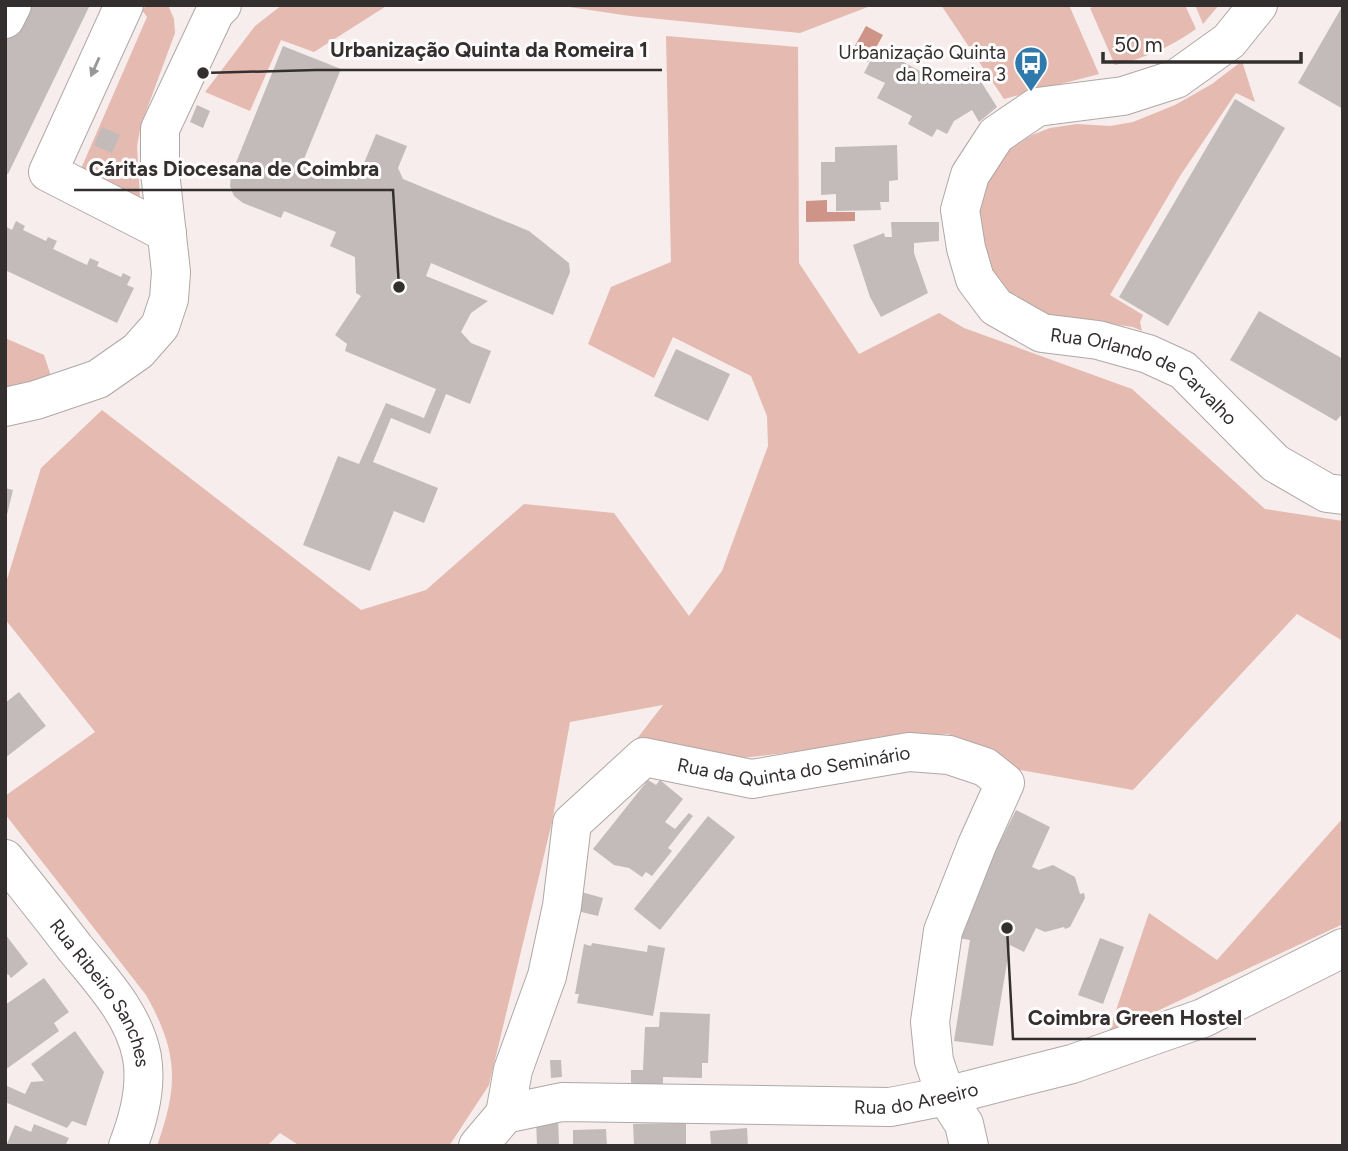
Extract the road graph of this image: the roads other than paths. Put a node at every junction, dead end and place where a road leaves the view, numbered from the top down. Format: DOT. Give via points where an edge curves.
graph roads {
  1 [pos="12,5"];
  2 [pos="124,5"];
  3 [pos="1258,5"];
  4 [pos="212,7"];
  5 [pos="5,19"];
  6 [pos="167,233"];
  7 [pos="5,407"];
  8 [pos="1343,495"];
  9 [pos="5,859"];
  10 [pos="1343,948"];
  11 [pos="946,1096"];
  12 [pos="505,1114"];
  13 [pos="128,1146"];
  14 [pos="478,1146"];
  15 [pos="969,1146"];
  1 -- 5 [label="street"];
  2 -- 6 [label="street, one-way" via="48,172"];
  3 -- 8 [label="street, Rua Orlando de Carvalho" via="1229,41 1176,79 1123,96 1037,107 996,135 970,175 960,210 965,248 975,279 996,307 1042,333 1098,340 1183,370 1275,463 1327,492"];
  4 -- 6 [label="street" via="160,129"];
  6 -- 7 [label="street" via="169,299 160,326 138,351 98,379"];
  9 -- 13 [label="street, Rua Ribeiro Sanches" via="118,1002 134,1032 142,1056 143,1088"];
  10 -- 11 [label="street, Rua do Areeiro" via="1203,1018 1072,1064"];
  11 -- 12 [label="street, Rua do Areeiro" via="890,1107 562,1102"];
  11 -- 12 [label="street, Rua da Quinta do Seminário" via="934,1061 930,1022 943,931 1005,783 985,767 949,755 909,752 752,779 644,757 572,822 548,976 513,1070"];
  11 -- 15 [label="street" via="964,1124"];
  12 -- 14 [label="street"];
}
